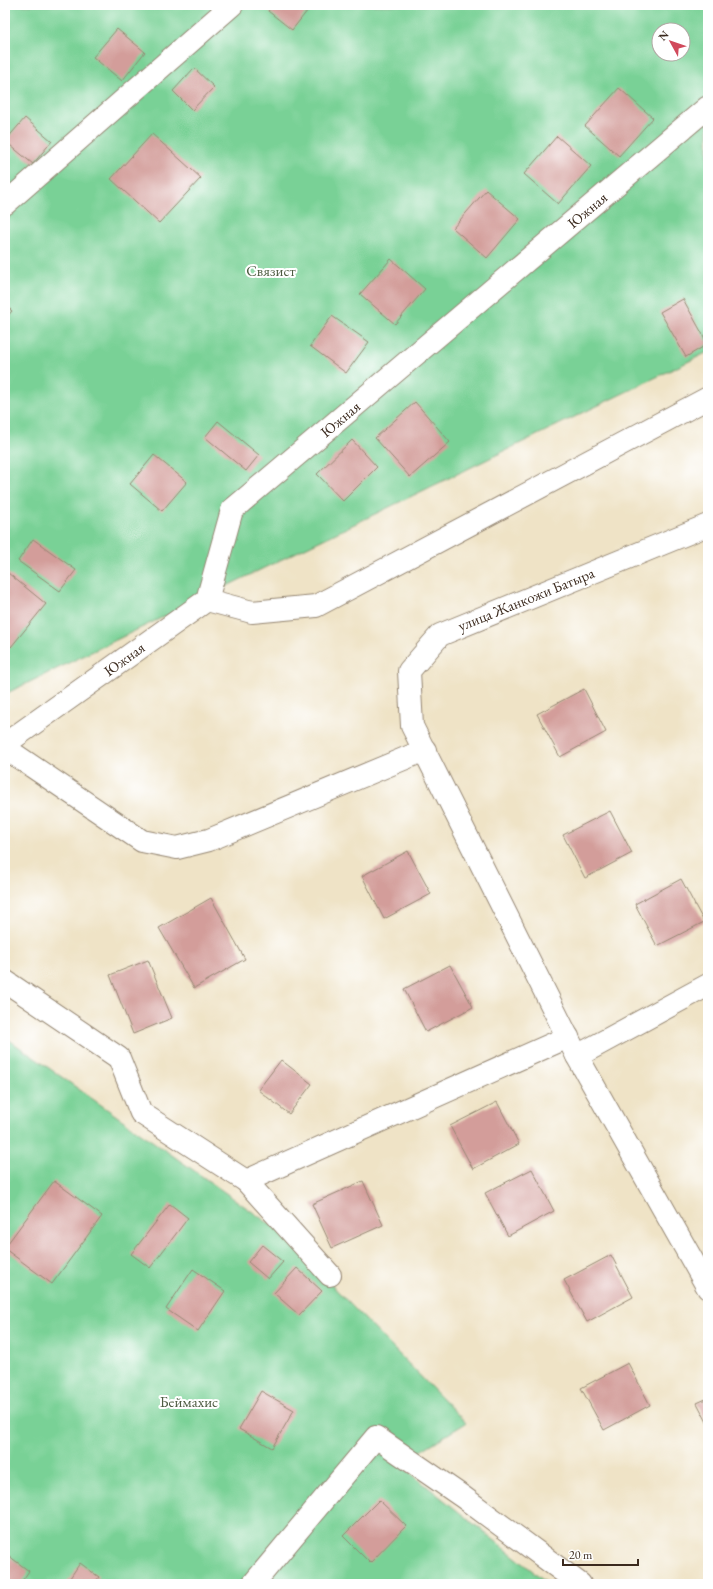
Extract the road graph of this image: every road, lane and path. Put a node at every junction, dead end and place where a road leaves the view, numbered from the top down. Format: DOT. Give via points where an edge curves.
graph roads {
  1 [pos="232,5"];
  2 [pos="708,107"];
  3 [pos="5,204"];
  4 [pos="708,398"];
  5 [pos="708,525"];
  6 [pos="207,600"];
  7 [pos="5,744"];
  8 [pos="5,748"];
  9 [pos="424,750"];
  10 [pos="5,981"];
  11 [pos="708,985"];
  12 [pos="568,1037"];
  13 [pos="577,1056"];
  14 [pos="246,1181"];
  15 [pos="330,1275"];
  16 [pos="708,1288"];
  17 [pos="252,1584"];
  18 [pos="580,1584"];
  1 -- 3 [label="street"];
  2 -- 6 [label="street, Южная" via="232,510"];
  4 -- 6 [label="street" via="316,606 252,612"];
  5 -- 9 [label="street, улица Жанкожи Батыра" via="440,635 409,671 412,726"];
  6 -- 7 [label="street, Южная"];
  8 -- 9 [label="street" via="142,841 177,848 209,840"];
  9 -- 12 [label="street"];
  10 -- 14 [label="street" via="119,1058 141,1113"];
  11 -- 13 [label="street"];
  12 -- 13 [label="street"];
  12 -- 14 [label="street"];
  13 -- 16 [label="street"];
  14 -- 15 [label="street"];
  17 -- 18 [label="street" via="376,1437 463,1497"];
}
